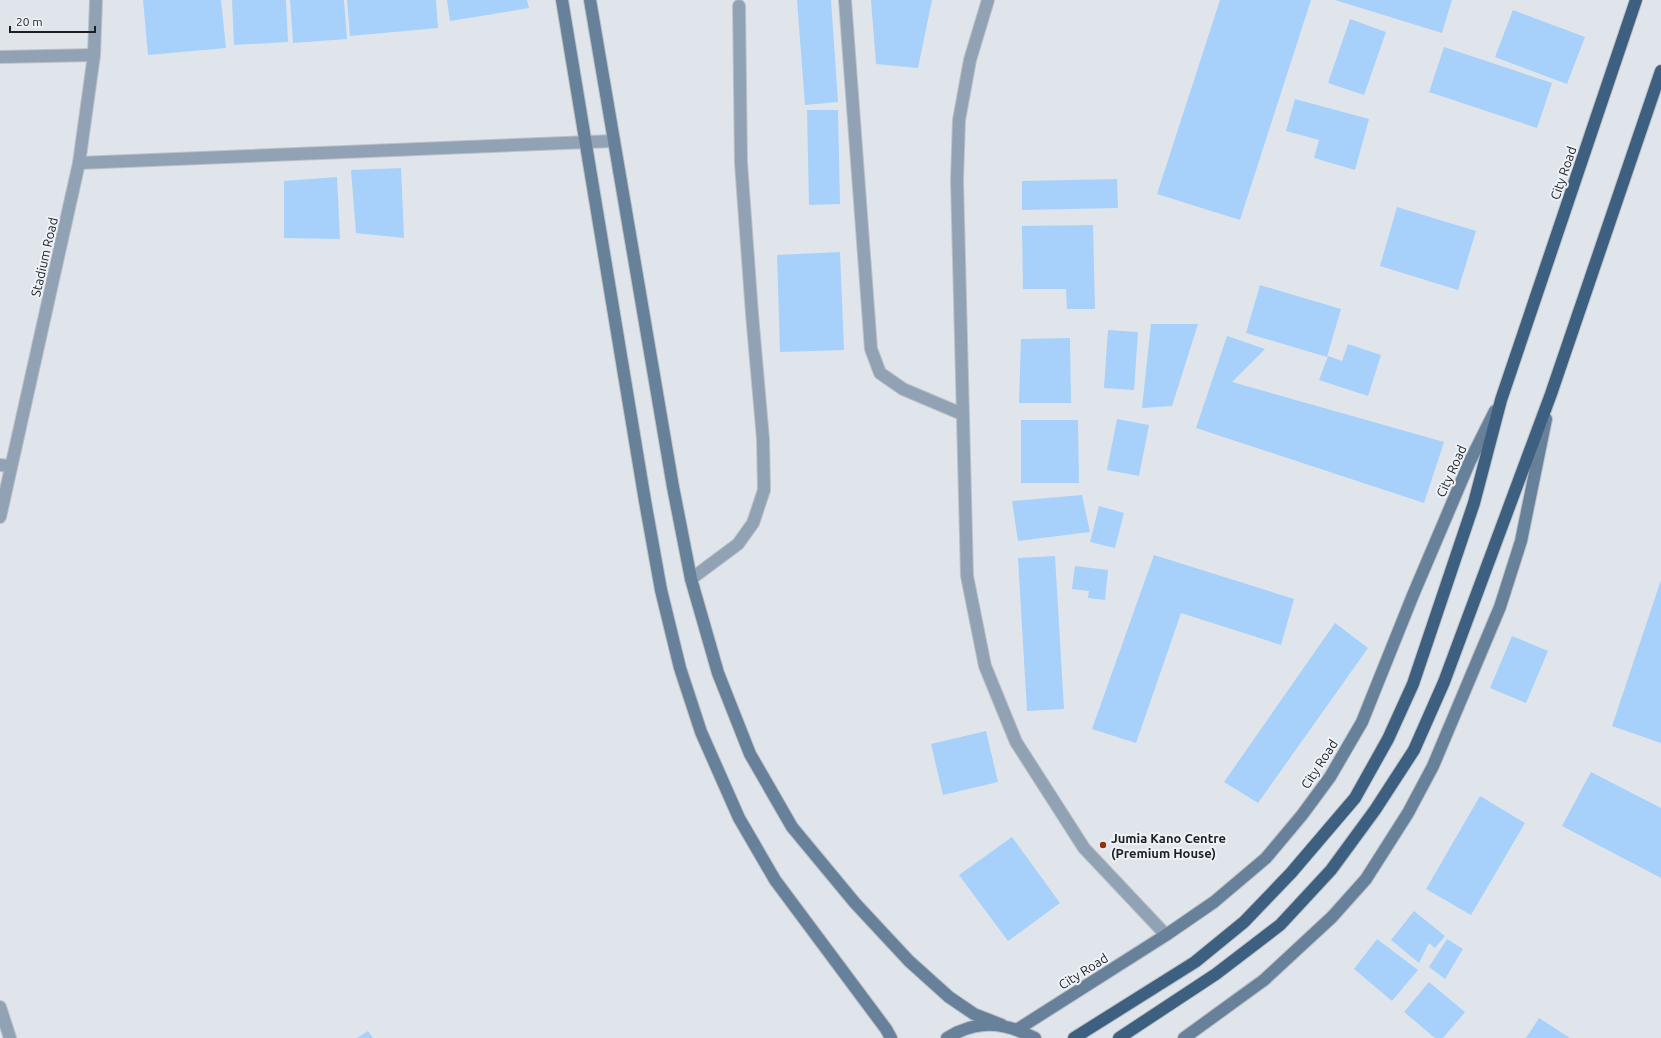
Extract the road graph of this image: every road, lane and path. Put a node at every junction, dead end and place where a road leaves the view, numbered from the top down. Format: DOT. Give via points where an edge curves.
graph roads {
  1 [pos="96,0"];
  2 [pos="562,0"];
  3 [pos="590,0"];
  4 [pos="845,0"];
  5 [pos="988,0"];
  6 [pos="1636,0"];
  7 [pos="739,6"];
  8 [pos="94,56"];
  9 [pos="0,57"];
  10 [pos="1661,71"];
  11 [pos="614,141"];
  12 [pos="586,143"];
  13 [pos="79,163"];
  14 [pos="1551,394"];
  15 [pos="1501,400"];
  16 [pos="962,414"];
  17 [pos="6,466"];
  18 [pos="0,517"];
  19 [pos="691,579"];
  20 [pos="1166,935"];
  21 [pos="0,1007"];
  22 [pos="1002,1025"];
  23 [pos="1018,1029"];
  24 [pos="10,1038"];
  25 [pos="892,1038"];
  26 [pos="947,1038"];
  27 [pos="1035,1038"];
  28 [pos="1074,1038"];
  29 [pos="1119,1038"];
  30 [pos="1184,1038"];
  1 -- 8 [label="street, Stadium Road"];
  2 -- 12 [label="main road"];
  3 -- 11 [label="main road"];
  4 -- 16 [label="street" via="870,349 880,373 903,389"];
  5 -- 16 [label="street" via="970,60 959,120 957,180"];
  6 -- 15 [label="highway, City Road"];
  7 -- 19 [label="street" via="741,163 764,439 764,490 753,523 738,544"];
  8 -- 9 [label="street"];
  8 -- 13 [label="street, Stadium Road"];
  10 -- 14 [label="highway"];
  11 -- 12 [label="street"];
  11 -- 19 [label="main road"];
  12 -- 13 [label="street"];
  12 -- 25 [label="main road" via="661,590 680,668 701,732 739,818 775,880"];
  13 -- 17 [label="street, Stadium Road"];
  14 -- 29 [label="highway" via="1444,682 1414,750 1375,810 1332,870 1280,925 1216,974"];
  14 -- 30 [label="main road" via="1521,541 1500,607 1433,766 1408,813 1366,879 1332,917 1264,980"];
  15 -- 20 [label="main road, City Road" via="1470,461 1362,722 1330,777 1266,858 1214,902"];
  15 -- 28 [label="highway, City Road" via="1474,503 1413,684 1388,739 1355,798 1291,873 1244,922 1195,962"];
  16 -- 20 [label="street" via="966,576 985,666 1016,742 1084,848"];
  17 -- 18 [label="street, Stadium Road"];
  19 -- 22 [label="main road" via="718,673 738,725 750,754 792,827 855,903 909,961 949,997 974,1014"];
  20 -- 23 [label="main road, City Road"];
  21 -- 24 [label="street"];
  22 -- 23 [label="main road"];
  22 -- 26 [label="main road" via="979,1025 958,1031"];
  23 -- 27 [label="main road"];
}
